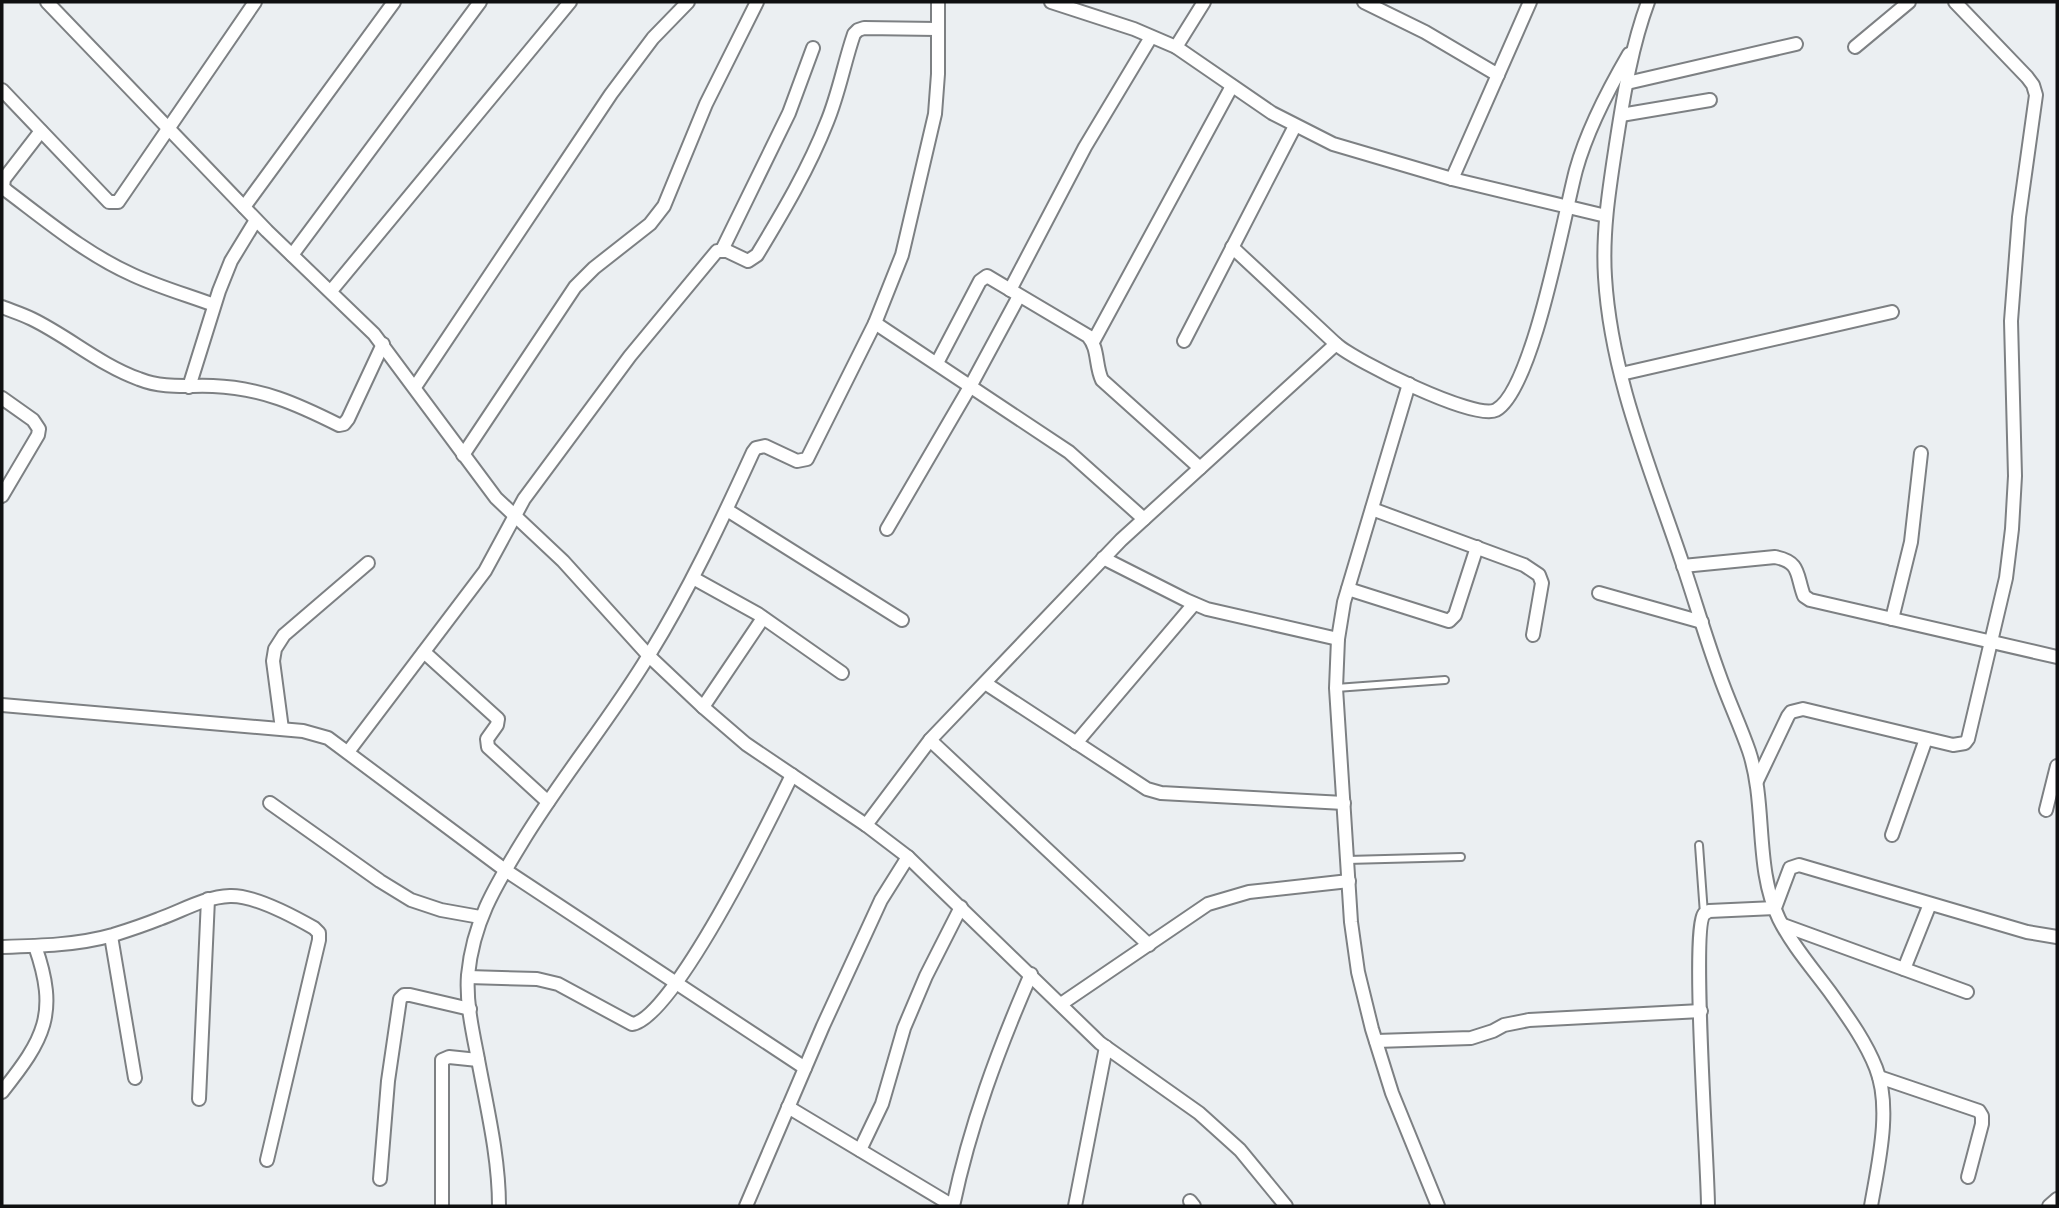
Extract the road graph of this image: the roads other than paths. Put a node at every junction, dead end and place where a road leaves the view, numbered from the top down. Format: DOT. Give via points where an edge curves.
graph roads {
  1 [pos="47,2"];
  2 [pos="255,2"];
  3 [pos="394,2"];
  4 [pos="480,2"];
  5 [pos="570,2"];
  6 [pos="688,2"];
  7 [pos="757,2"];
  8 [pos="938,2"];
  9 [pos="1051,2"];
  10 [pos="1204,2"];
  11 [pos="1364,2"];
  12 [pos="1530,2"];
  13 [pos="1647,2"];
  14 [pos="1909,2"];
  15 [pos="1955,2"];
  16 [pos="937,29"];
  17 [pos="1151,37"];
  18 [pos="1636,42"];
  19 [pos="1796,44"];
  20 [pos="1176,47"];
  21 [pos="1856,47"];
  22 [pos="813,48"];
  23 [pos="1498,75"];
  24 [pos="1627,83"];
  25 [pos="1233,86"];
  26 [pos="2,90"];
  27 [pos="1710,100"];
  28 [pos="1620,115"];
  29 [pos="1295,126"];
  30 [pos="170,127"];
  31 [pos="41,131"];
  32 [pos="1452,179"];
  33 [pos="244,207"];
  34 [pos="1569,207"];
  35 [pos="1606,216"];
  36 [pos="256,220"];
  37 [pos="1232,247"];
  38 [pos="722,250"];
  39 [pos="292,255"];
  40 [pos="331,291"];
  41 [pos="1015,293"];
  42 [pos="214,305"];
  43 [pos="2,307"];
  44 [pos="1892,312"];
  45 [pos="875,323"];
  46 [pos="1184,341"];
  47 [pos="1093,342"];
  48 [pos="383,344"];
  49 [pos="1336,344"];
  50 [pos="937,363"];
  51 [pos="1621,374"];
  52 [pos="1409,384"];
  53 [pos="971,385"];
  54 [pos="190,387"];
  55 [pos="415,387"];
  56 [pos="2,398"];
  57 [pos="1921,453"];
  58 [pos="463,455"];
  59 [pos="1200,468"];
  60 [pos="2,496"];
  61 [pos="1372,509"];
  62 [pos="727,510"];
  63 [pos="514,516"];
  64 [pos="1144,519"];
  65 [pos="887,529"];
  66 [pos="1477,547"];
  67 [pos="1103,558"];
  68 [pos="368,563"];
  69 [pos="1683,566"];
  70 [pos="693,578"];
  71 [pos="1348,589"];
  72 [pos="1599,593"];
  73 [pos="1194,604"];
  74 [pos="763,618"];
  75 [pos="1892,619"];
  76 [pos="902,620"];
  77 [pos="1702,621"];
  78 [pos="1533,635"];
  79 [pos="1338,639"];
  80 [pos="1992,642"];
  81 [pos="424,652"];
  82 [pos="649,656"];
  83 [pos="2057,657"];
  84 [pos="842,673"];
  85 [pos="1445,680"];
  86 [pos="985,683"];
  87 [pos="1336,688"];
  88 [pos="2,705"];
  89 [pos="703,707"];
  90 [pos="282,729"];
  91 [pos="1926,738"];
  92 [pos="930,740"];
  93 [pos="1076,743"];
  94 [pos="348,752"];
  95 [pos="2057,766"];
  96 [pos="792,775"];
  97 [pos="1757,781"];
  98 [pos="548,802"];
  99 [pos="270,803"];
  100 [pos="1344,803"];
  101 [pos="2046,810"];
  102 [pos="866,825"];
  103 [pos="1892,835"];
  104 [pos="1699,845"];
  105 [pos="1461,857"];
  106 [pos="908,858"];
  107 [pos="1347,860"];
  108 [pos="505,870"];
  109 [pos="1349,880"];
  110 [pos="208,899"];
  111 [pos="1930,904"];
  112 [pos="961,907"];
  113 [pos="1775,908"];
  114 [pos="1704,914"];
  115 [pos="480,917"];
  116 [pos="1783,925"];
  117 [pos="111,936"];
  118 [pos="2057,937"];
  119 [pos="1149,945"];
  120 [pos="35,946"];
  121 [pos="2,947"];
  122 [pos="1904,969"];
  123 [pos="1031,974"];
  124 [pos="468,977"];
  125 [pos="676,983"];
  126 [pos="1967,992"];
  127 [pos="1061,1004"];
  128 [pos="470,1009"];
  129 [pos="1701,1011"];
  130 [pos="1376,1041"];
  131 [pos="1106,1047"];
  132 [pos="478,1060"];
  133 [pos="804,1068"];
  134 [pos="135,1077"];
  135 [pos="1879,1077"];
  136 [pos="2,1092"];
  137 [pos="199,1099"];
  138 [pos="788,1107"];
  139 [pos="860,1150"];
  140 [pos="267,1160"];
  141 [pos="1968,1177"];
  142 [pos="380,1179"];
  143 [pos="2057,1199"];
  144 [pos="442,1206"];
  145 [pos="499,1206"];
  146 [pos="746,1206"];
  147 [pos="953,1206"];
  148 [pos="1075,1206"];
  149 [pos="1286,1206"];
  150 [pos="1438,1206"];
  151 [pos="1708,1206"];
  152 [pos="1871,1206"];
  153 [pos="2049,1206"];
  1 -- 30 [label="street"];
  2 -- 30 [label="street"];
  3 -- 33 [label="street"];
  4 -- 39 [label="street"];
  5 -- 40 [label="street"];
  6 -- 55 [label="street" via="653,38 611,94"];
  7 -- 58 [label="street" via="706,104 664,206 650,224 575,287"];
  8 -- 16 [label="street"];
  9 -- 17 [label="street"];
  10 -- 20 [label="street"];
  11 -- 23 [label="street"];
  12 -- 23 [label="street"];
  13 -- 18 [label="street"];
  14 -- 21 [label="street"];
  15 -- 80 [label="street" via="2027,77 2036,95 2011,321 2012,529"];
  16 -- 38 [label="street" via="858,30 822,132 757,255 748,261"];
  16 -- 45 [label="street" via="938,74 923,170 902,255"];
  17 -- 20 [label="street"];
  17 -- 41 [label="street" via="1085,147"];
  18 -- 24 [label="street"];
  18 -- 34 [label="street" via="1593,125 1576,169"];
  19 -- 24 [label="street"];
  20 -- 25 [label="street"];
  22 -- 38 [label="street" via="789,113"];
  23 -- 32 [label="street"];
  24 -- 28 [label="street"];
  25 -- 29 [label="street"];
  25 -- 47 [label="street"];
  26 -- 31 [label="street"];
  27 -- 28 [label="street"];
  28 -- 35 [label="street"];
  29 -- 32 [label="street" via="1333,144"];
  29 -- 37 [label="street"];
  30 -- 31 [label="street" via="113,204"];
  30 -- 33 [label="street"];
  31 -- 42 [label="street" via="4,179 3,187 99,257 132,275"];
  32 -- 34 [label="street"];
  33 -- 36 [label="street"];
  34 -- 35 [label="street"];
  34 -- 52 [label="street" via="1541,315 1505,403 1493,412 1480,412"];
  35 -- 51 [label="street" via="1605,278"];
  36 -- 39 [label="street"];
  36 -- 42 [label="street" via="231,261"];
  37 -- 46 [label="street"];
  37 -- 49 [label="street"];
  38 -- 63 [label="street" via="712,255 630,356"];
  39 -- 40 [label="street"];
  40 -- 48 [label="street"];
  41 -- 47 [label="street"];
  41 -- 50 [label="street" via="987,276 980,281"];
  41 -- 53 [label="street"];
  42 -- 54 [label="street"];
  43 -- 54 [label="street" via="139,379"];
  44 -- 51 [label="street"];
  45 -- 50 [label="street"];
  45 -- 62 [label="street" via="807,459 797,461 765,446 756,448"];
  47 -- 59 [label="street" via="1102,380"];
  48 -- 54 [label="street" via="348,419 340,425 257,392"];
  48 -- 55 [label="street"];
  49 -- 52 [label="street" via="1364,364"];
  49 -- 59 [label="street"];
  50 -- 53 [label="street"];
  51 -- 69 [label="street" via="1631,417"];
  52 -- 61 [label="street"];
  53 -- 64 [label="street" via="1069,452"];
  53 -- 65 [label="street"];
  55 -- 58 [label="street"];
  56 -- 60 [label="street" via="39,429"];
  57 -- 75 [label="street" via="1911,542"];
  58 -- 63 [label="street"];
  59 -- 64 [label="street"];
  61 -- 66 [label="street"];
  61 -- 71 [label="street"];
  62 -- 70 [label="street"];
  62 -- 76 [label="street"];
  63 -- 81 [label="street" via="485,571"];
  63 -- 82 [label="street" via="563,561"];
  64 -- 67 [label="street"];
  66 -- 71 [label="street" via="1449,621"];
  66 -- 78 [label="street" via="1539,575 1542,591"];
  67 -- 73 [label="street"];
  67 -- 86 [label="street"];
  68 -- 90 [label="street" via="284,635 275,649"];
  69 -- 75 [label="street" via="1784,559 1796,569 1804,596 1810,600"];
  69 -- 77 [label="street"];
  70 -- 74 [label="street"];
  70 -- 82 [label="street"];
  71 -- 79 [label="street"];
  72 -- 77 [label="street"];
  73 -- 79 [label="street"];
  73 -- 93 [label="street"];
  74 -- 84 [label="street"];
  74 -- 89 [label="street"];
  75 -- 80 [label="street"];
  77 -- 97 [label="street"];
  79 -- 87 [label="street"];
  80 -- 83 [label="street"];
  80 -- 91 [label="street" via="1965,743 1953,745"];
  81 -- 94 [label="street"];
  81 -- 98 [label="street" via="496,716 488,747"];
  82 -- 89 [label="street"];
  82 -- 98 [label="street"];
  85 -- 87 [label="lane"];
  86 -- 92 [label="street"];
  86 -- 93 [label="street"];
  87 -- 100 [label="street"];
  88 -- 90 [label="street"];
  89 -- 96 [label="street"];
  90 -- 94 [label="street" via="317,733"];
  91 -- 97 [label="street" via="1796,710 1788,716"];
  91 -- 103 [label="street"];
  92 -- 102 [label="street"];
  92 -- 119 [label="street"];
  93 -- 100 [label="street" via="1147,789 1161,793"];
  94 -- 108 [label="street"];
  95 -- 101 [label="street"];
  96 -- 102 [label="street"];
  96 -- 125 [label="street" via="743,874"];
  97 -- 113 [label="street" via="1767,883"];
  98 -- 108 [label="street"];
  99 -- 115 [label="street" via="411,900"];
  100 -- 107 [label="street"];
  102 -- 106 [label="street"];
  104 -- 114 [label="lane"];
  105 -- 107 [label="lane"];
  106 -- 112 [label="street"];
  106 -- 133 [label="street" via="881,900"];
  107 -- 109 [label="street"];
  108 -- 115 [label="street"];
  108 -- 125 [label="street"];
  109 -- 119 [label="street" via="1229,896 1208,904"];
  109 -- 130 [label="street" via="1358,972"];
  110 -- 117 [label="street"];
  110 -- 137 [label="street"];
  110 -- 140 [label="street" via="233,896 254,900 319,933"];
  111 -- 113 [label="street" via="1794,866"];
  111 -- 118 [label="street"];
  111 -- 122 [label="street"];
  112 -- 123 [label="street"];
  112 -- 139 [label="street" via="904,1028 881,1104"];
  113 -- 114 [label="street"];
  113 -- 116 [label="street"];
  114 -- 129 [label="street" via="1699,926"];
  115 -- 124 [label="street"];
  116 -- 122 [label="street"];
  116 -- 135 [label="street" via="1859,1034"];
  117 -- 120 [label="street"];
  117 -- 134 [label="street"];
  119 -- 127 [label="street"];
  120 -- 121 [label="street"];
  120 -- 136 [label="street" via="47,989 43,1029 35,1048"];
  122 -- 126 [label="street"];
  123 -- 127 [label="street"];
  123 -- 147 [label="street" via="995,1057"];
  124 -- 125 [label="street" via="558,984 632,1024 644,1020"];
  124 -- 128 [label="street"];
  125 -- 133 [label="street"];
  127 -- 131 [label="street"];
  128 -- 132 [label="street"];
  128 -- 142 [label="street" via="410,995 400,999"];
  129 -- 130 [label="street" via="1529,1020 1471,1038"];
  129 -- 151 [label="street"];
  130 -- 150 [label="street"];
  131 -- 148 [label="street"];
  131 -- 149 [label="street" via="1199,1113 1240,1150"];
  132 -- 144 [label="street" via="442,1060"];
  132 -- 145 [label="street"];
  133 -- 138 [label="street"];
  135 -- 141 [label="street" via="1979,1111 1982,1124"];
  135 -- 152 [label="street" via="1883,1117"];
  138 -- 139 [label="street"];
  138 -- 146 [label="street"];
  139 -- 147 [label="street"];
  143 -- 153 [label="street"];
}
